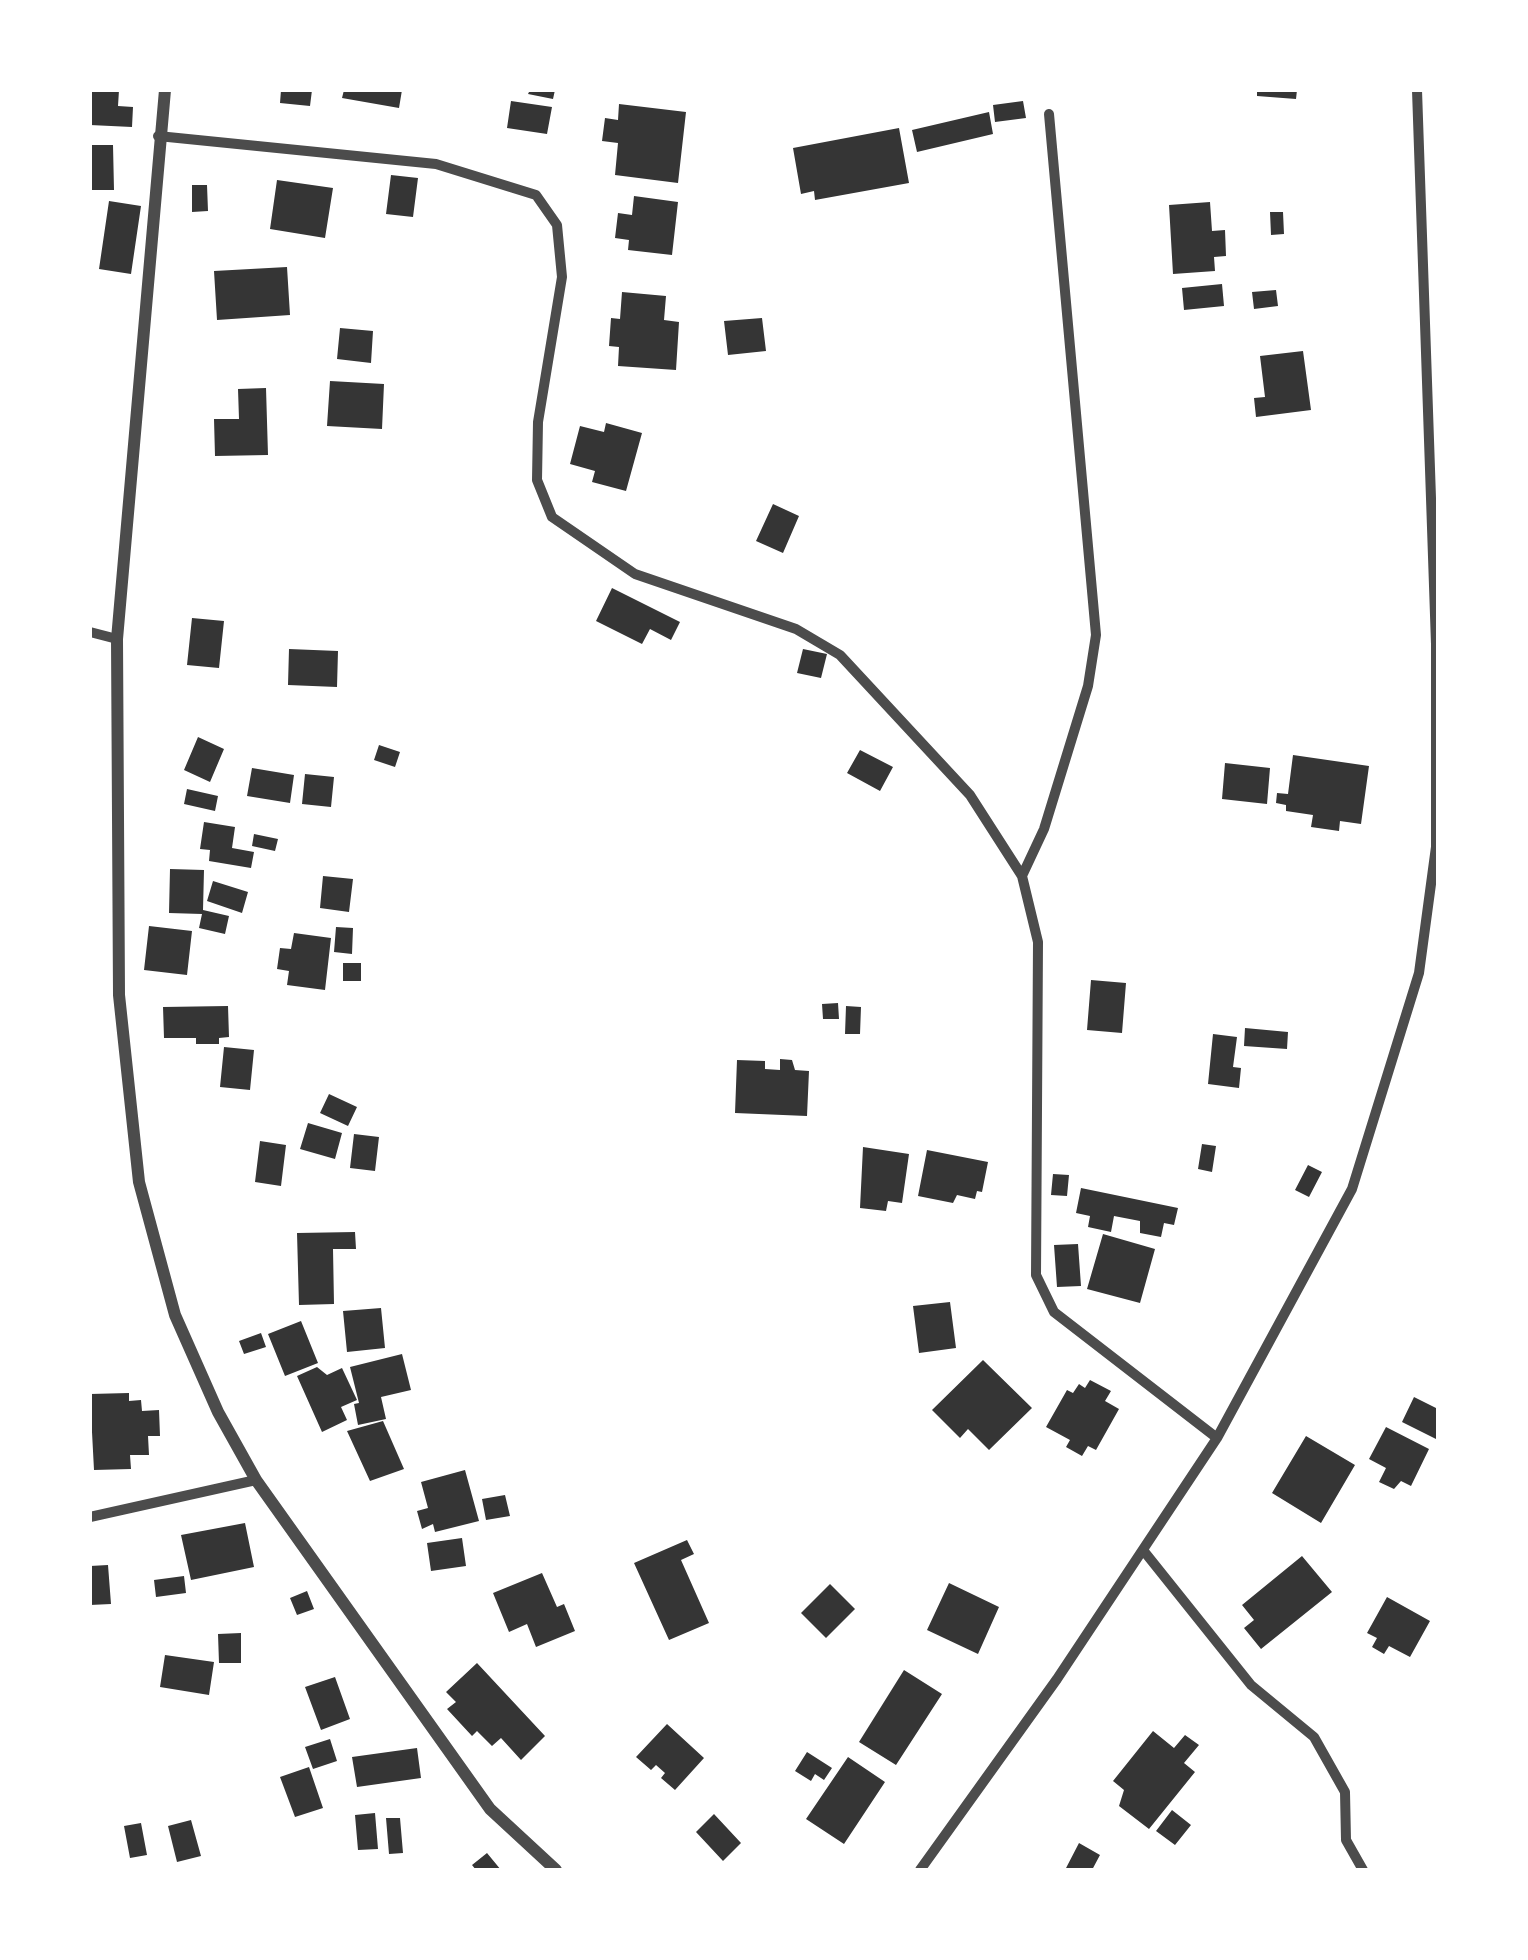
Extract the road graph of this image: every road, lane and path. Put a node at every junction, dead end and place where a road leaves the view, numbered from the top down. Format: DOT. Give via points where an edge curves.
graph roads {
  1 [pos="165,90"];
  2 [pos="1417,90"];
  3 [pos="1049,114"];
  4 [pos="158,136"];
  5 [pos="90,632"];
  6 [pos="118,639"];
  7 [pos="1022,876"];
  8 [pos="1218,1438"];
  9 [pos="256,1480"];
  10 [pos="90,1517"];
  11 [pos="1143,1550"];
  12 [pos="556,1870"];
  13 [pos="920,1870"];
  14 [pos="1363,1870"];
  1 -- 4 [label="street"];
  2 -- 8 [label="street" via="1436,644 1436,847 1419,973 1352,1189"];
  3 -- 7 [label="street" via="1096,635 1088,686 1044,829"];
  4 -- 6 [label="street"];
  4 -- 7 [label="street" via="436,164 536,195 557,225 562,278 538,422 538,480 552,517 635,574 796,629 840,655 970,796"];
  5 -- 6 [label="street"];
  6 -- 9 [label="street" via="119,995 139,1182 175,1315"];
  7 -- 8 [label="street" via="1038,942 1036,1274 1054,1312"];
  8 -- 11 [label="street"];
  9 -- 10 [label="street"];
  9 -- 12 [label="street" via="490,1808"];
  11 -- 13 [label="street"];
  11 -- 14 [label="street" via="1252,1685 1314,1737 1345,1792 1346,1840"];
}
